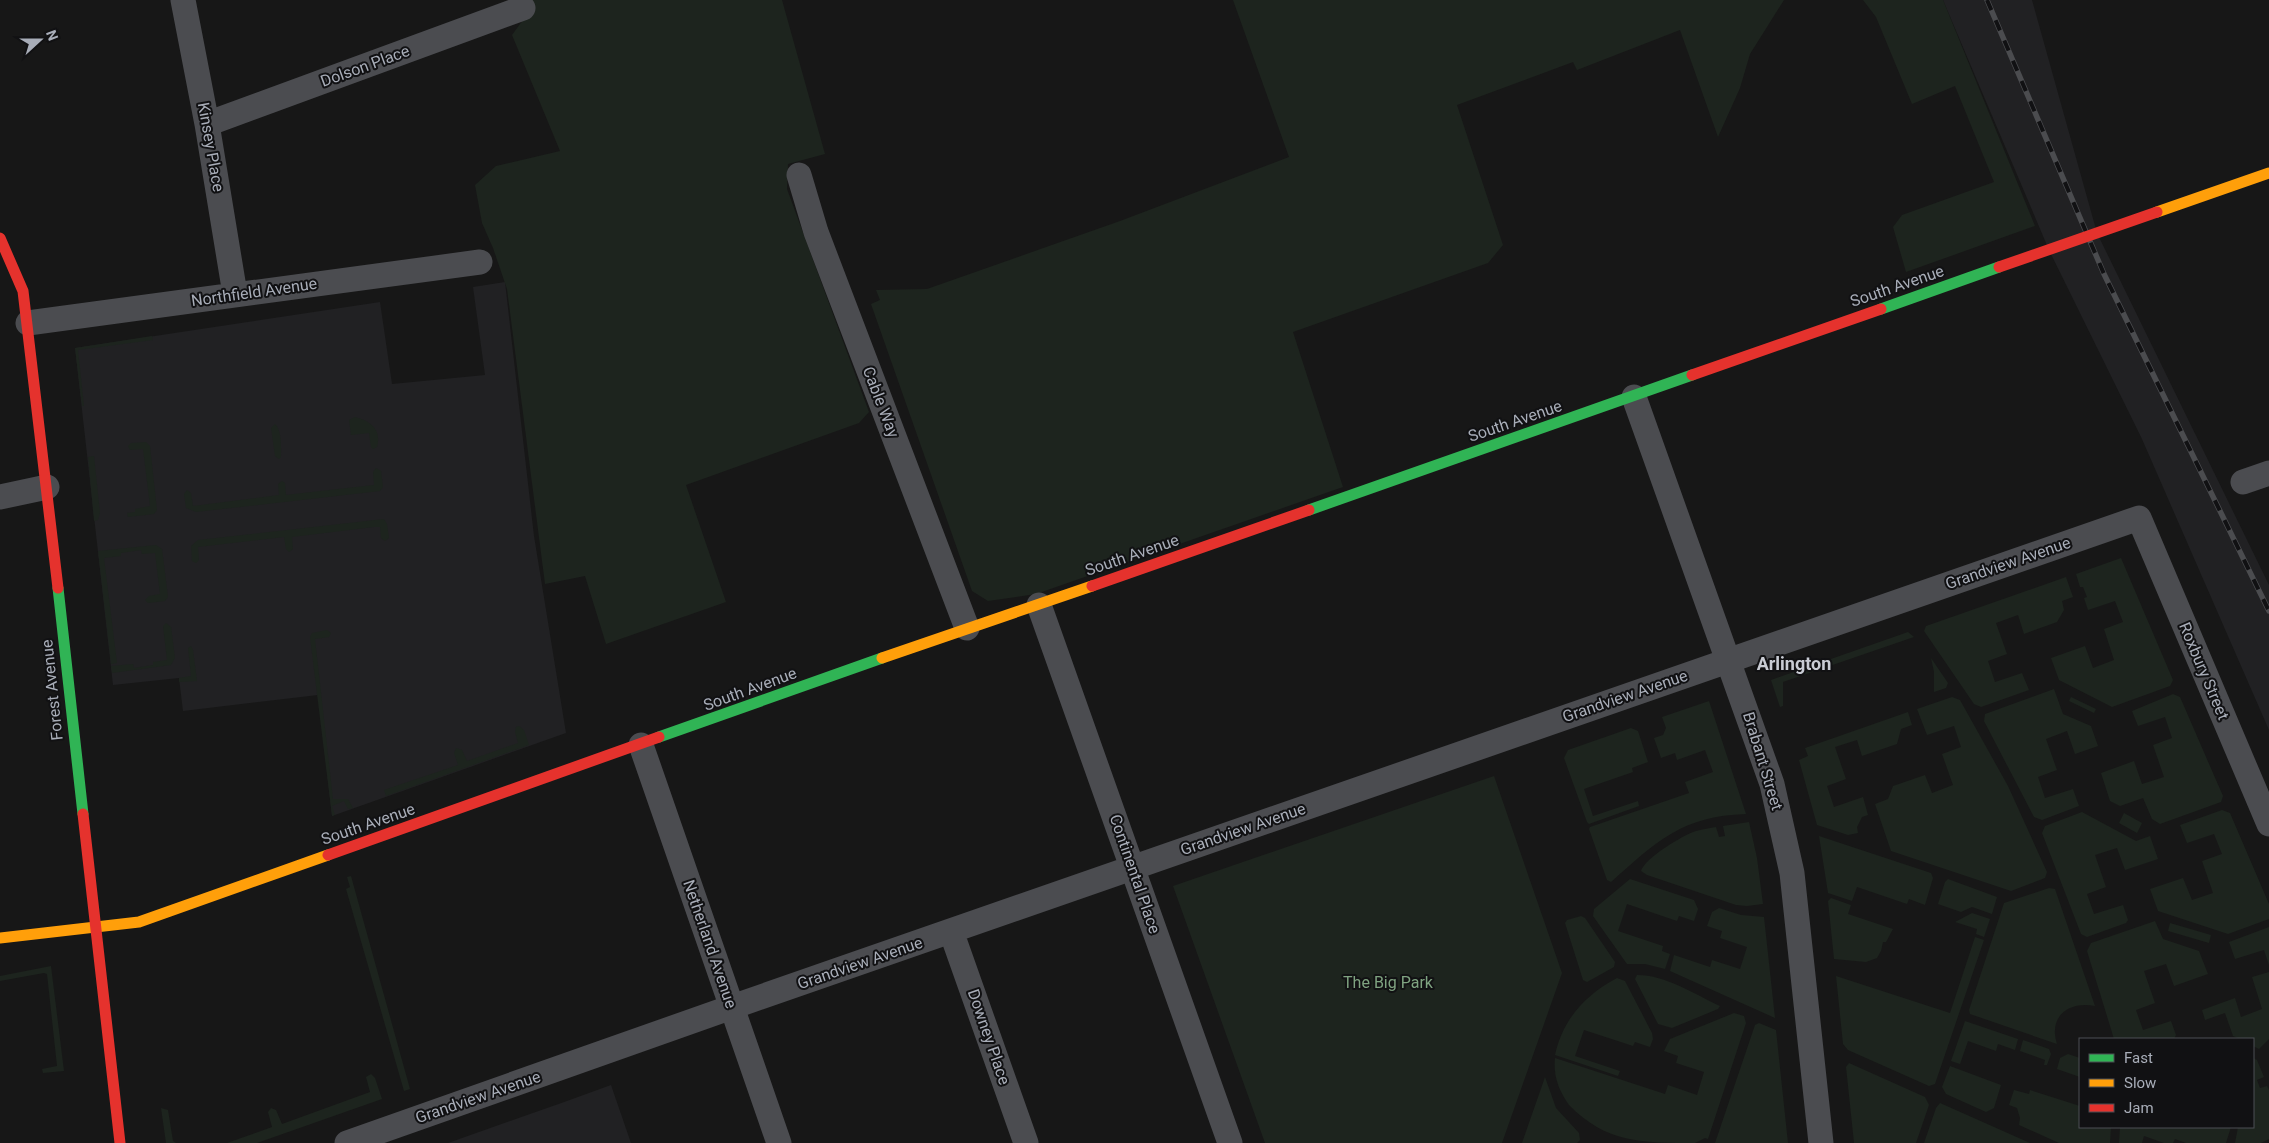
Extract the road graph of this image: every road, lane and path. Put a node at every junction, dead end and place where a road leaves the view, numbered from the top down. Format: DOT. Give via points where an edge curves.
graph roads {
  1 [pos="183,0"];
  2 [pos="522,8"];
  3 [pos="207,124"];
  4 [pos="2269,173"];
  5 [pos="799,175"];
  6 [pos="3,252"];
  7 [pos="480,262"];
  8 [pos="235,294"];
  9 [pos="28,323"];
  10 [pos="1634,397"];
  11 [pos="2269,473"];
  12 [pos="2243,482"];
  13 [pos="46,487"];
  14 [pos="0,497"];
  15 [pos="2139,518"];
  16 [pos="1039,605"];
  17 [pos="967,628"];
  18 [pos="1729,660"];
  19 [pos="641,745"];
  20 [pos="2269,824"];
  21 [pos="1133,867"];
  22 [pos="96,926"];
  23 [pos="951,931"];
  24 [pos="0,938"];
  25 [pos="732,1007"];
  26 [pos="120,1143"];
  27 [pos="347,1143"];
  28 [pos="779,1143"];
  29 [pos="1026,1143"];
  30 [pos="1230,1143"];
  31 [pos="1821,1143"];
  1 -- 3 [label="street, Kinsey Place"];
  2 -- 3 [label="street, Dolson Place"];
  3 -- 8 [label="street, Kinsey Place"];
  4 -- 10 [label="street, South Avenue, bridge"];
  5 -- 17 [label="street, Cable Way" via="816,232"];
  6 -- 9 [label="street, Forest Avenue" via="23,291"];
  7 -- 8 [label="street, Northfield Avenue"];
  8 -- 9 [label="street, Northfield Avenue"];
  9 -- 13 [label="street, Forest Avenue"];
  10 -- 16 [label="street, South Avenue"];
  10 -- 18 [label="street, Brabant Street"];
  11 -- 12 [label="street"];
  13 -- 14 [label="street"];
  13 -- 22 [label="street, Forest Avenue"];
  15 -- 18 [label="street, Grandview Avenue"];
  15 -- 20 [label="street, Roxbury Street"];
  16 -- 17 [label="street, South Avenue"];
  16 -- 21 [label="street, Continental Place"];
  17 -- 19 [label="street, South Avenue"];
  18 -- 21 [label="street, Grandview Avenue"];
  18 -- 31 [label="street, Brabant Street" via="1772,784 1792,873"];
  19 -- 22 [label="street, South Avenue" via="140,922"];
  19 -- 25 [label="street, Netherland Avenue"];
  21 -- 23 [label="street, Grandview Avenue"];
  21 -- 30 [label="street, Continental Place"];
  22 -- 24 [label="street, South Avenue"];
  22 -- 26 [label="street, Forest Avenue"];
  23 -- 25 [label="street, Grandview Avenue"];
  23 -- 29 [label="street, Downey Place"];
  25 -- 27 [label="street, Grandview Avenue"];
  25 -- 28 [label="street, Netherland Avenue"];
}
